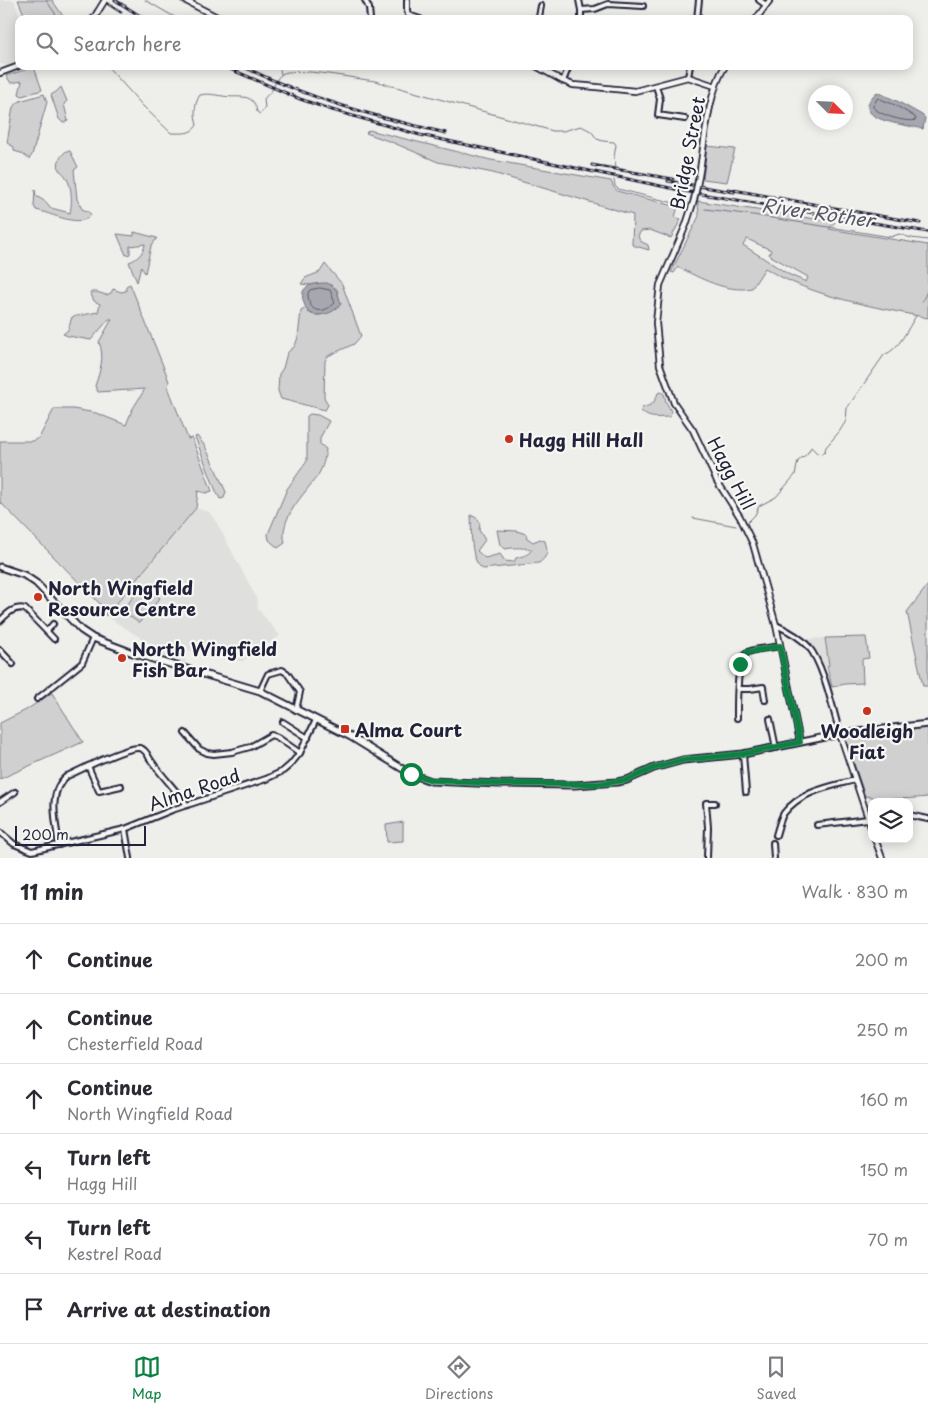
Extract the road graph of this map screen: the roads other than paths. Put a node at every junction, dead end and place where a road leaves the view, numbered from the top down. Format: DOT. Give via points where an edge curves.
graph roads {
  1 [pos="105,0"];
  2 [pos="184,0"];
  3 [pos="364,0"];
  4 [pos="407,0"];
  5 [pos="579,0"];
  6 [pos="700,0"];
  7 [pos="759,0"];
  8 [pos="770,0"];
  9 [pos="766,5"];
  10 [pos="542,6"];
  11 [pos="643,6"];
  12 [pos="581,10"];
  13 [pos="95,15"];
  14 [pos="213,15"];
  15 [pos="369,15"];
  16 [pos="408,15"];
  17 [pos="540,15"];
  18 [pos="581,15"];
  19 [pos="698,15"];
  20 [pos="759,15"];
  21 [pos="15,67"];
  22 [pos="543,70"];
  23 [pos="567,70"];
  24 [pos="689,70"];
  25 [pos="723,70"];
  26 [pos="0,73"];
  27 [pos="688,77"];
  28 [pos="562,81"];
  29 [pos="656,86"];
  30 [pos="715,86"];
  31 [pos="685,119"];
  32 [pos="686,225"];
  33 [pos="0,567"];
  34 [pos="0,621"];
  35 [pos="53,624"];
  36 [pos="776,626"];
  37 [pos="47,631"];
  38 [pos="93,638"];
  39 [pos="54,639"];
  40 [pos="780,646"];
  41 [pos="0,650"];
  42 [pos="14,664"];
  43 [pos="738,689"];
  44 [pos="260,691"];
  45 [pos="37,699"];
  46 [pos="765,700"];
  47 [pos="296,710"];
  48 [pos="736,718"];
  49 [pos="770,719"];
  50 [pos="316,720"];
  51 [pos="283,722"];
  52 [pos="928,724"];
  53 [pos="185,733"];
  54 [pos="840,734"];
  55 [pos="308,738"];
  56 [pos="800,742"];
  57 [pos="776,748"];
  58 [pos="300,753"];
  59 [pos="743,754"];
  60 [pos="88,766"];
  61 [pos="854,780"];
  62 [pos="122,786"];
  63 [pos="14,792"];
  64 [pos="746,792"];
  65 [pos="0,802"];
  66 [pos="715,803"];
  67 [pos="187,805"];
  68 [pos="913,816"];
  69 [pos="868,819"];
  70 [pos="928,819"];
  71 [pos="817,825"];
  72 [pos="125,829"];
  73 [pos="0,832"];
  74 [pos="776,836"];
  75 [pos="773,843"];
  76 [pos="876,843"];
  77 [pos="59,845"];
  78 [pos="130,858"];
  79 [pos="707,858"];
  80 [pos="774,858"];
  81 [pos="881,858"];
  1 -- 13 [label="street, bridge"];
  2 -- 14 [label="street"];
  3 -- 15 [label="street"];
  4 -- 16 [label="street"];
  5 -- 12 [label="street"];
  6 -- 19 [label="street"];
  7 -- 9 [label="street"];
  8 -- 9 [label="street"];
  9 -- 20 [label="street"];
  10 -- 17 [label="street"];
  11 -- 12 [label="street" via="608,4"];
  12 -- 18 [label="street"];
  21 -- 26 [label="street"];
  22 -- 28 [label="street"];
  23 -- 28 [label="street"];
  24 -- 27 [label="street"];
  25 -- 30 [label="street, Bridge Street"];
  27 -- 29 [label="street"];
  27 -- 30 [label="street"];
  28 -- 29 [label="street" via="635,91"];
  29 -- 31 [label="street" via="660,99 658,115"];
  30 -- 32 [label="street, Bridge Street, bridge" via="694,200"];
  32 -- 36 [label="street, Hagg Hill" via="660,285 656,323 660,364 674,403 693,430 753,544"];
  33 -- 38 [label="main road" via="36,583 81,630"];
  34 -- 37 [label="street" via="19,607"];
  35 -- 37 [label="street"];
  36 -- 40 [label="street, Hagg Hill"];
  36 -- 54 [label="street" via="808,646 816,658"];
  37 -- 39 [label="street"];
  38 -- 44 [label="main road"];
  38 -- 45 [label="street" via="80,666"];
  40 -- 43 [label="street" via="745,655 740,664"];
  40 -- 56 [label="street, Hagg Hill"];
  41 -- 42 [label="street"];
  43 -- 46 [label="street" via="763,687"];
  43 -- 48 [label="street"];
  44 -- 47 [label="main road"];
  44 -- 47 [label="street" via="268,674 282,670 300,692"];
  47 -- 50 [label="main road"];
  49 -- 57 [label="street"];
  50 -- 55 [label="street, Alma Road"];
  50 -- 59 [label="main road" via="351,737 411,774 431,780 575,785 617,782 664,765"];
  51 -- 55 [label="street"];
  52 -- 54 [label="main road"];
  53 -- 58 [label="street" via="207,753 239,750 271,735"];
  54 -- 56 [label="main road"];
  54 -- 61 [label="street"];
  55 -- 58 [label="street, Alma Road"];
  56 -- 57 [label="main road"];
  57 -- 59 [label="main road"];
  58 -- 67 [label="street, Alma Road" via="290,765 274,775"];
  59 -- 64 [label="street"];
  60 -- 62 [label="street" via="99,791"];
  60 -- 67 [label="street" via="139,748 144,750"];
  60 -- 77 [label="street" via="59,782 54,798"];
  61 -- 69 [label="street"];
  61 -- 74 [label="street" via="799,798 783,814"];
  63 -- 65 [label="street"];
  66 -- 79 [label="street" via="706,803"];
  67 -- 72 [label="street, Alma Road"];
  68 -- 70 [label="street"];
  69 -- 71 [label="street"];
  72 -- 77 [label="street, Alma Road"];
  72 -- 78 [label="street"];
  73 -- 77 [label="street, Alma Road" via="14,844 32,851"];
  75 -- 80 [label="street"];
  76 -- 81 [label="street"];
}
